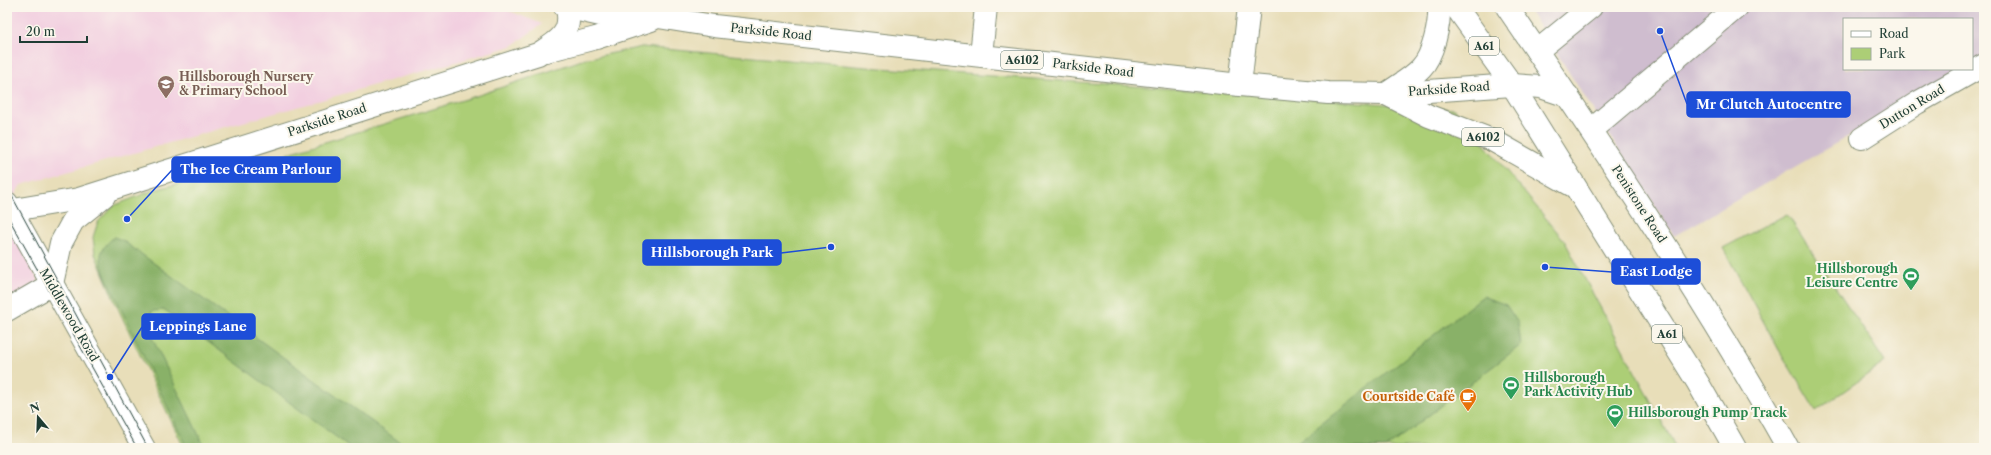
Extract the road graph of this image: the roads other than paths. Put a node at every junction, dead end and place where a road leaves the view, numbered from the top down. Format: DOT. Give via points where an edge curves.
graph roads {
  1 [pos="566,7"];
  2 [pos="636,7"];
  3 [pos="986,7"];
  4 [pos="1249,7"];
  5 [pos="1439,7"];
  6 [pos="1456,7"];
  7 [pos="1507,7"];
  8 [pos="1591,7"];
  9 [pos="1737,7"];
  10 [pos="658,17"];
  11 [pos="1537,51"];
  12 [pos="538,54"];
  13 [pos="981,55"];
  14 [pos="1984,65"];
  15 [pos="1240,85"];
  16 [pos="1512,85"];
  17 [pos="1386,94"];
  18 [pos="1568,96"];
  19 [pos="1591,130"];
  20 [pos="1862,138"];
  21 [pos="117,187"];
  22 [pos="1575,188"];
  23 [pos="8,208"];
  24 [pos="52,284"];
  25 [pos="7,310"];
  26 [pos="144,448"];
  27 [pos="1735,448"];
  28 [pos="1788,448"];
  1 -- 10 [label="main road, Parkside Road / A6102" via="614,18"];
  1 -- 12 [label="main road, Parkside Road" via="568,25 565,32 556,42"];
  2 -- 10 [label="main road, Parkside Road / A6102"];
  3 -- 13 [label="main road"];
  4 -- 15 [label="main road"];
  5 -- 17 [label="main road" via="1431,52 1421,68"];
  6 -- 16 [label="main road, A61"];
  7 -- 11 [label="main road, Penistone Road"];
  8 -- 11 [label="main road"];
  9 -- 19 [label="main road"];
  10 -- 12 [label="main road, Parkside Road"];
  10 -- 13 [label="main road, Parkside Road / A6102" via="714,26"];
  11 -- 18 [label="main road, Penistone Road"];
  12 -- 21 [label="main road, Parkside Road"];
  13 -- 15 [label="main road, Parkside Road / A6102"];
  14 -- 20 [label="main road, Dutton Road"];
  15 -- 17 [label="main road, Parkside Road / A6102"];
  16 -- 17 [label="main road, Parkside Road / A6102"];
  16 -- 18 [label="main road, Parkside Road" via="1541,86"];
  16 -- 22 [label="main road, A61"];
  17 -- 22 [label="main road, Parkside Road / A6102" via="1429,116 1492,140"];
  18 -- 19 [label="main road, Penistone Road"];
  19 -- 28 [label="main road, Penistone Road" via="1674,257"];
  21 -- 23 [label="main road, Parkside Road" via="79,199"];
  21 -- 24 [label="main road, Parkside Road" via="72,221 61,242"];
  22 -- 27 [label="main road, A61" via="1698,383"];
  23 -- 24 [label="main road, Middlewood Road"];
  24 -- 25 [label="main road"];
  24 -- 26 [label="main road, Middlewood Road"];
}
